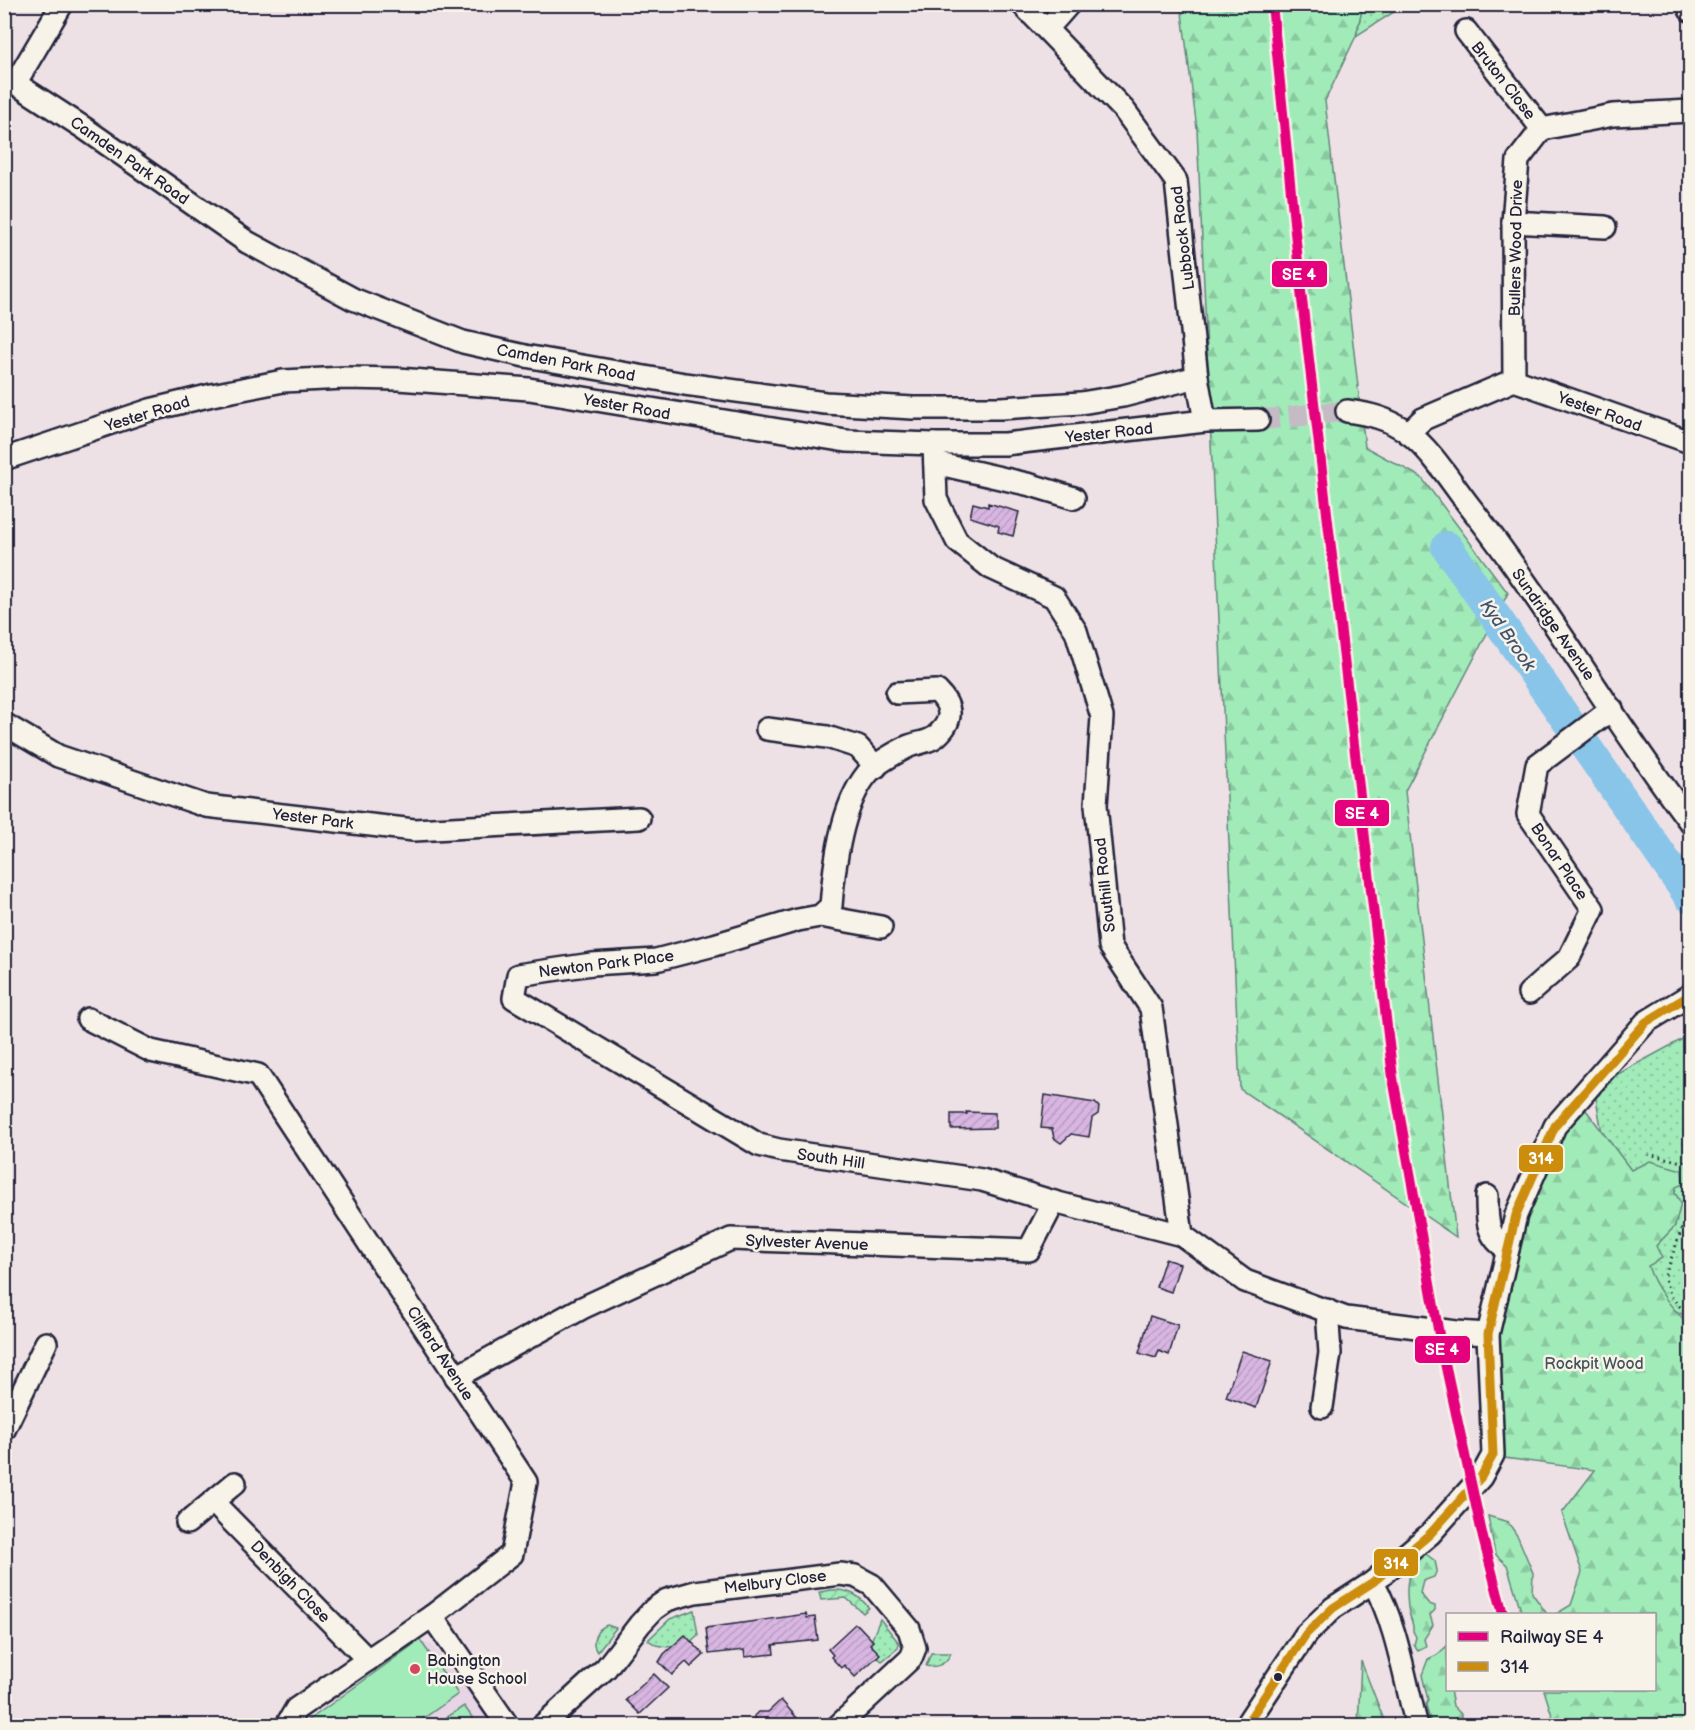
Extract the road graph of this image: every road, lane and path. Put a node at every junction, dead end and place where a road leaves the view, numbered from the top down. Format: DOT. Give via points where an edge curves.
graph roads {
  1 [pos="62,4"];
  2 [pos="1022,4"];
  3 [pos="1069,4"];
  4 [pos="1688,4"];
  5 [pos="1690,10"];
  6 [pos="1047,29"];
  7 [pos="1466,31"];
  8 [pos="10,79"];
  9 [pos="1690,111"];
  10 [pos="1542,129"];
  11 [pos="1513,222"];
  12 [pos="1605,227"];
  13 [pos="1197,377"];
  14 [pos="1514,380"];
  15 [pos="1347,411"];
  16 [pos="1258,420"];
  17 [pos="1205,421"];
  18 [pos="1408,433"];
  19 [pos="1690,442"];
  20 [pos="934,454"];
  21 [pos="4,459"];
  22 [pos="1074,498"];
  23 [pos="897,693"];
  24 [pos="1612,709"];
  25 [pos="4,724"];
  26 [pos="767,729"];
  27 [pos="876,767"];
  28 [pos="639,818"];
  29 [pos="1690,822"];
  30 [pos="820,916"];
  31 [pos="881,927"];
  32 [pos="1529,993"];
  33 [pos="1690,995"];
  34 [pos="513,998"];
  35 [pos="88,1019"];
  36 [pos="1648,1154"];
  37 [pos="1690,1164"];
  38 [pos="1487,1196"];
  39 [pos="1054,1202"];
  40 [pos="1690,1206"];
  41 [pos="1182,1235"];
  42 [pos="1508,1249"];
  43 [pos="1327,1310"];
  44 [pos="1690,1315"];
  45 [pos="1488,1334"];
  46 [pos="47,1344"];
  47 [pos="456,1377"];
  48 [pos="1322,1407"];
  49 [pos="4,1430"];
  50 [pos="235,1483"];
  51 [pos="213,1502"];
  52 [pos="187,1523"];
  53 [pos="1373,1582"];
  54 [pos="432,1616"];
  55 [pos="368,1660"];
  56 [pos="286,1725"];
  57 [pos="508,1725"];
  58 [pos="542,1725"];
  59 [pos="838,1725"];
  60 [pos="1245,1725"];
  61 [pos="1417,1725"];
  1 -- 8 [label="street"];
  2 -- 6 [label="street, Lubbock Road"];
  3 -- 6 [label="street"];
  4 -- 5 [label="street"];
  6 -- 13 [label="street, Lubbock Road" via="1124,111 1176,181"];
  7 -- 10 [label="street, Bruton Close"];
  8 -- 13 [label="street, Camden Park Road" via="247,242 352,299 464,342 685,384 825,403 913,408 1081,403"];
  9 -- 10 [label="street" via="1613,115"];
  10 -- 11 [label="street, Bullers Wood Drive" via="1518,160"];
  11 -- 12 [label="street"];
  11 -- 14 [label="street, Bullers Wood Drive"];
  13 -- 17 [label="street, Lubbock Road"];
  14 -- 18 [label="street" via="1423,419"];
  14 -- 19 [label="street, Yester Road"];
  15 -- 18 [label="street" via="1368,413"];
  16 -- 17 [label="street, Yester Road"];
  17 -- 20 [label="street, Yester Road"];
  18 -- 24 [label="street, Sundridge Avenue" via="1493,536"];
  20 -- 21 [label="street, Yester Road" via="529,389 345,378 283,381 212,394 150,410"];
  20 -- 22 [label="street"];
  20 -- 41 [label="street, Southill Road" via="936,499 957,541 991,568 1054,597 1076,631 1102,717 1096,805 1110,946 1151,1008"];
  23 -- 27 [label="street" via="937,691 947,702 950,715 933,738 910,746"];
  24 -- 29 [label="street, Sundridge Avenue"];
  24 -- 32 [label="street, Bonar Place" via="1537,765 1528,814 1593,909 1569,958"];
  25 -- 28 [label="street, Yester Park" via="58,756 206,806 414,830"];
  26 -- 27 [label="street" via="827,737 858,747"];
  27 -- 30 [label="street" via="853,796 841,837 831,906"];
  30 -- 31 [label="street, Newton Park Place"];
  30 -- 34 [label="street, Newton Park Place" via="656,960 518,975"];
  33 -- 42 [label="street" via="1646,1022 1555,1126 1516,1215"];
  34 -- 39 [label="street, South Hill" via="759,1145 982,1180"];
  35 -- 47 [label="street, Clifford Avenue" via="151,1051 258,1075"];
  36 -- 37 [label="path"];
  38 -- 42 [label="street" via="1490,1234"];
  39 -- 41 [label="street, South Hill"];
  39 -- 47 [label="street, Sylvester Avenue" via="1029,1250 731,1239 582,1308"];
  40 -- 44 [label="path" via="1665,1276 1674,1300"];
  41 -- 43 [label="street" via="1245,1281"];
  42 -- 45 [label="street"];
  43 -- 45 [label="street" via="1346,1318"];
  43 -- 48 [label="street" via="1330,1353"];
  45 -- 53 [label="street" via="1494,1455 1481,1477 1430,1534"];
  46 -- 49 [label="street"];
  47 -- 54 [label="street, Clifford Avenue" via="526,1482 512,1554"];
  50 -- 51 [label="street"];
  51 -- 52 [label="street"];
  51 -- 55 [label="street, Denbigh Close"];
  53 -- 60 [label="street" via="1333,1608 1306,1634"];
  53 -- 61 [label="street" via="1393,1632"];
  54 -- 55 [label="street, Clifford Avenue"];
  54 -- 57 [label="street"];
  55 -- 56 [label="street, Clifford Avenue" via="296,1709"];
  58 -- 59 [label="street, Melbury Close" via="606,1668 640,1624 667,1600 695,1592 840,1574 872,1585 909,1629 915,1648 910,1658"];
}
